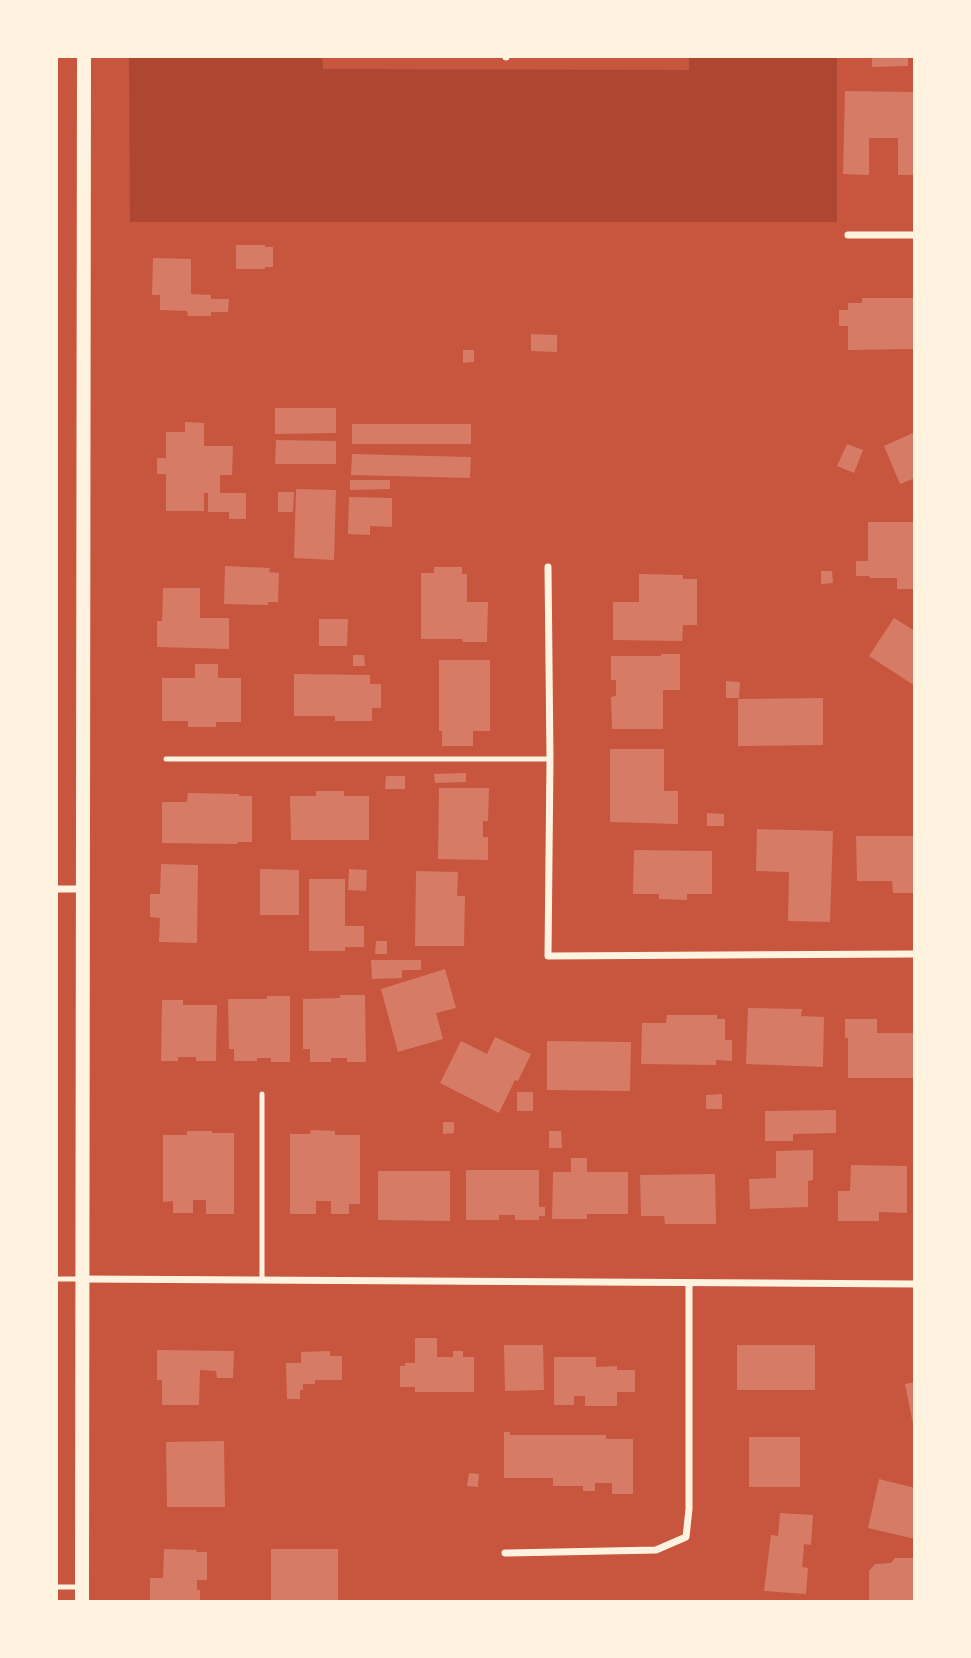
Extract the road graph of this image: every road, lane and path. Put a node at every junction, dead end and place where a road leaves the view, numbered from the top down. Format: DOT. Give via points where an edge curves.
graph roads {
  1 [pos="84,56"];
  2 [pos="848,235"];
  3 [pos="915,235"];
  4 [pos="548,567"];
  5 [pos="166,759"];
  6 [pos="550,759"];
  7 [pos="56,889"];
  8 [pos="82,889"];
  9 [pos="915,954"];
  10 [pos="262,1094"];
  11 [pos="56,1279"];
  12 [pos="83,1279"];
  13 [pos="262,1280"];
  14 [pos="689,1283"];
  15 [pos="915,1284"];
  16 [pos="505,1553"];
  17 [pos="56,1587"];
  18 [pos="82,1594"];
  1 -- 8 [label="main road"];
  2 -- 3 [label="street"];
  4 -- 6 [label="street"];
  5 -- 6 [label="lane"];
  6 -- 9 [label="street" via="548,956"];
  7 -- 8 [label="street"];
  8 -- 12 [label="main road"];
  10 -- 13 [label="lane"];
  11 -- 12 [label="lane"];
  12 -- 13 [label="street"];
  12 -- 18 [label="main road"];
  13 -- 14 [label="street"];
  14 -- 15 [label="street"];
  14 -- 16 [label="street" via="690,1509 686,1536 656,1550"];
  17 -- 18 [label="lane"];
}
